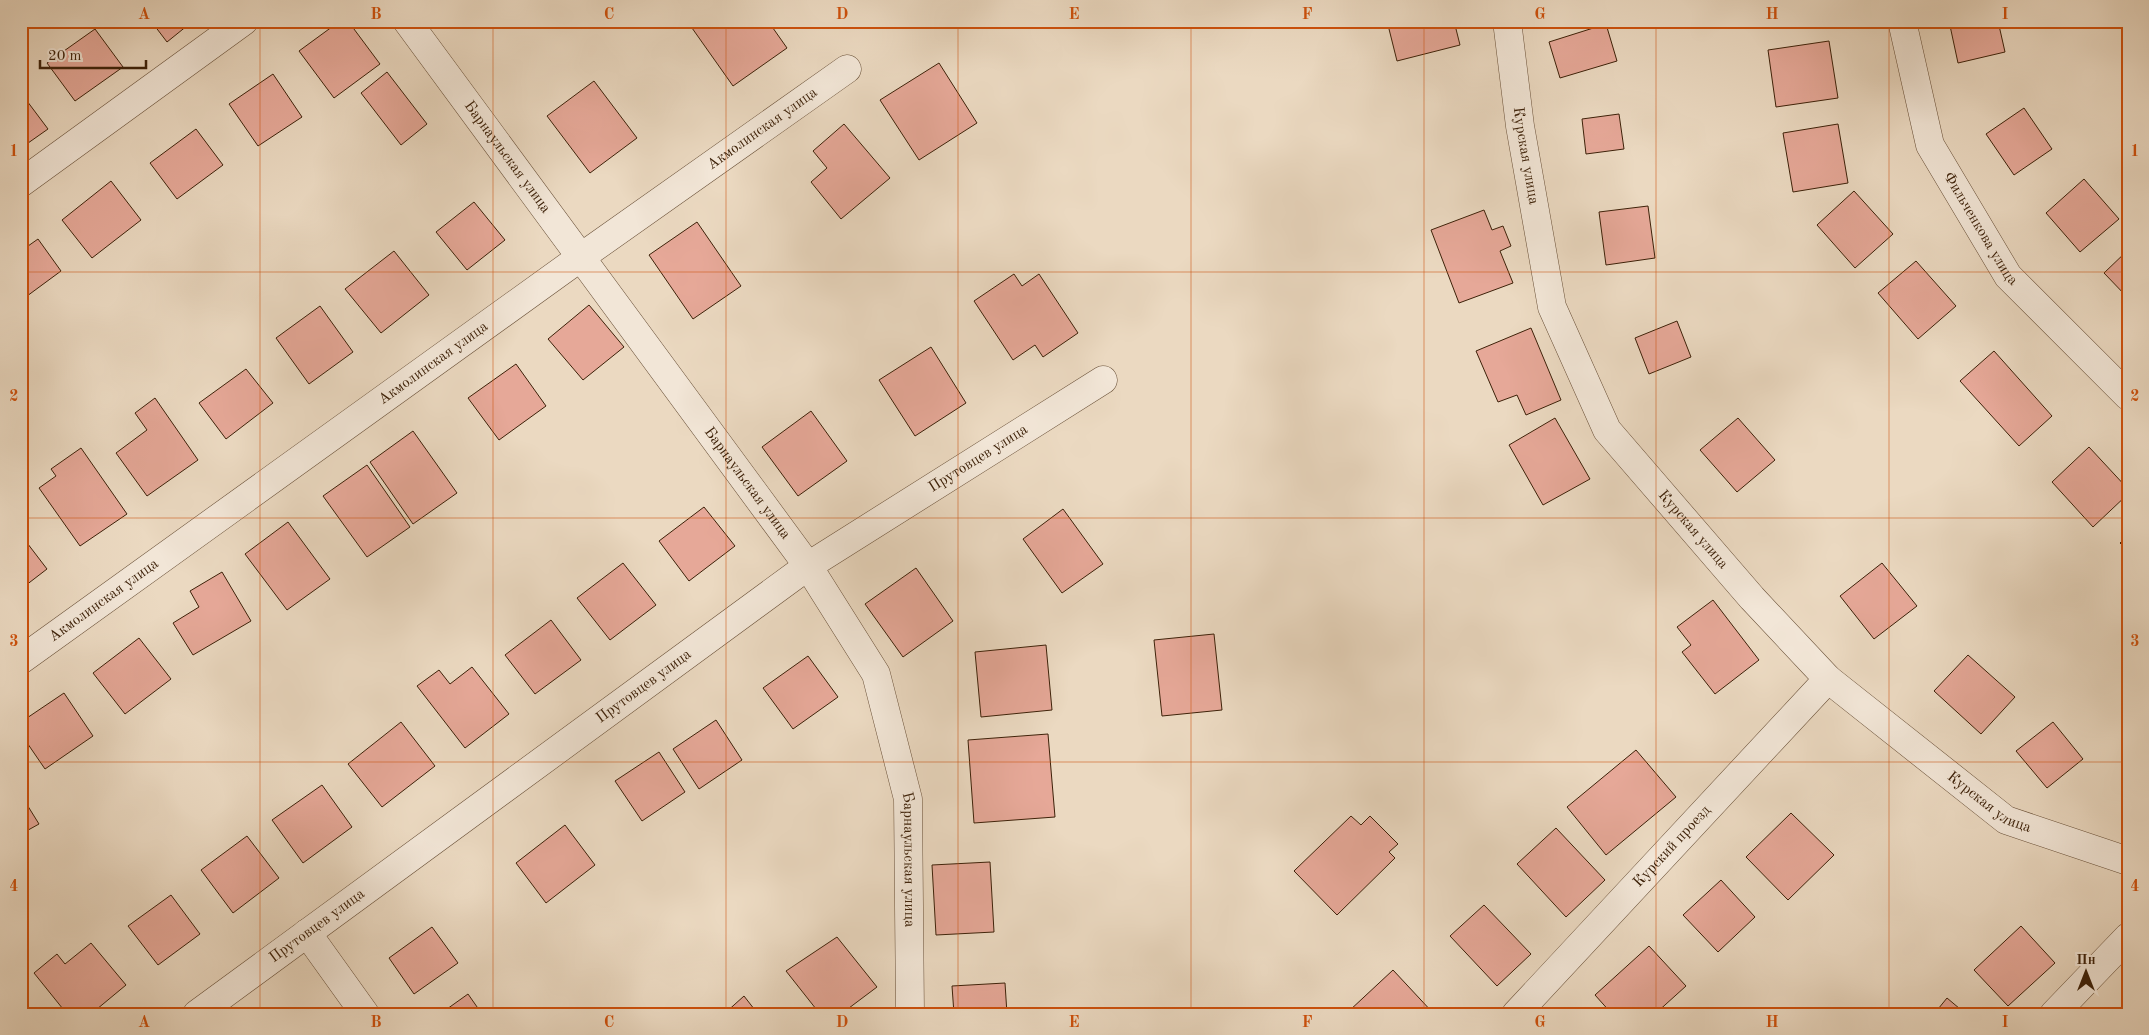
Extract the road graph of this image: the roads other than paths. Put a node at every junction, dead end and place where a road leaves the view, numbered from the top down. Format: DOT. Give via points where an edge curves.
graph roads {
  1 [pos="244,21"];
  2 [pos="407,21"];
  3 [pos="1507,21"];
  4 [pos="1902,21"];
  5 [pos="847,69"];
  6 [pos="21,183"];
  7 [pos="581,257"];
  8 [pos="1104,380"];
  9 [pos="2128,396"];
  10 [pos="808,566"];
  11 [pos="21,660"];
  12 [pos="1828,680"];
  13 [pos="2128,861"];
  14 [pos="307,933"];
  15 [pos="2128,937"];
  16 [pos="197,1014"];
  17 [pos="364,1014"];
  18 [pos="910,1014"];
  19 [pos="1516,1014"];
  20 [pos="2054,1014"];
  1 -- 6 [label="street"];
  2 -- 7 [label="street, Барнаульская улица"];
  3 -- 12 [label="street, Курская улица" via="1520,126 1552,307 1607,430 1752,598"];
  4 -- 9 [label="street, Фильченкова улица" via="1930,145 2008,276"];
  5 -- 7 [label="street, Акмолинская улица"];
  7 -- 10 [label="street, Барнаульская улица"];
  7 -- 11 [label="street, Акмолинская улица"];
  8 -- 10 [label="street, Прутовцев улица"];
  10 -- 14 [label="street, Прутовцев улица"];
  10 -- 18 [label="street, Барнаульская улица" via="876,674 908,799"];
  12 -- 13 [label="street, Курская улица" via="2006,820"];
  12 -- 19 [label="street, Курский проезд"];
  14 -- 16 [label="street, Прутовцев улица"];
  14 -- 17 [label="street"];
  15 -- 20 [label="street"];
}
